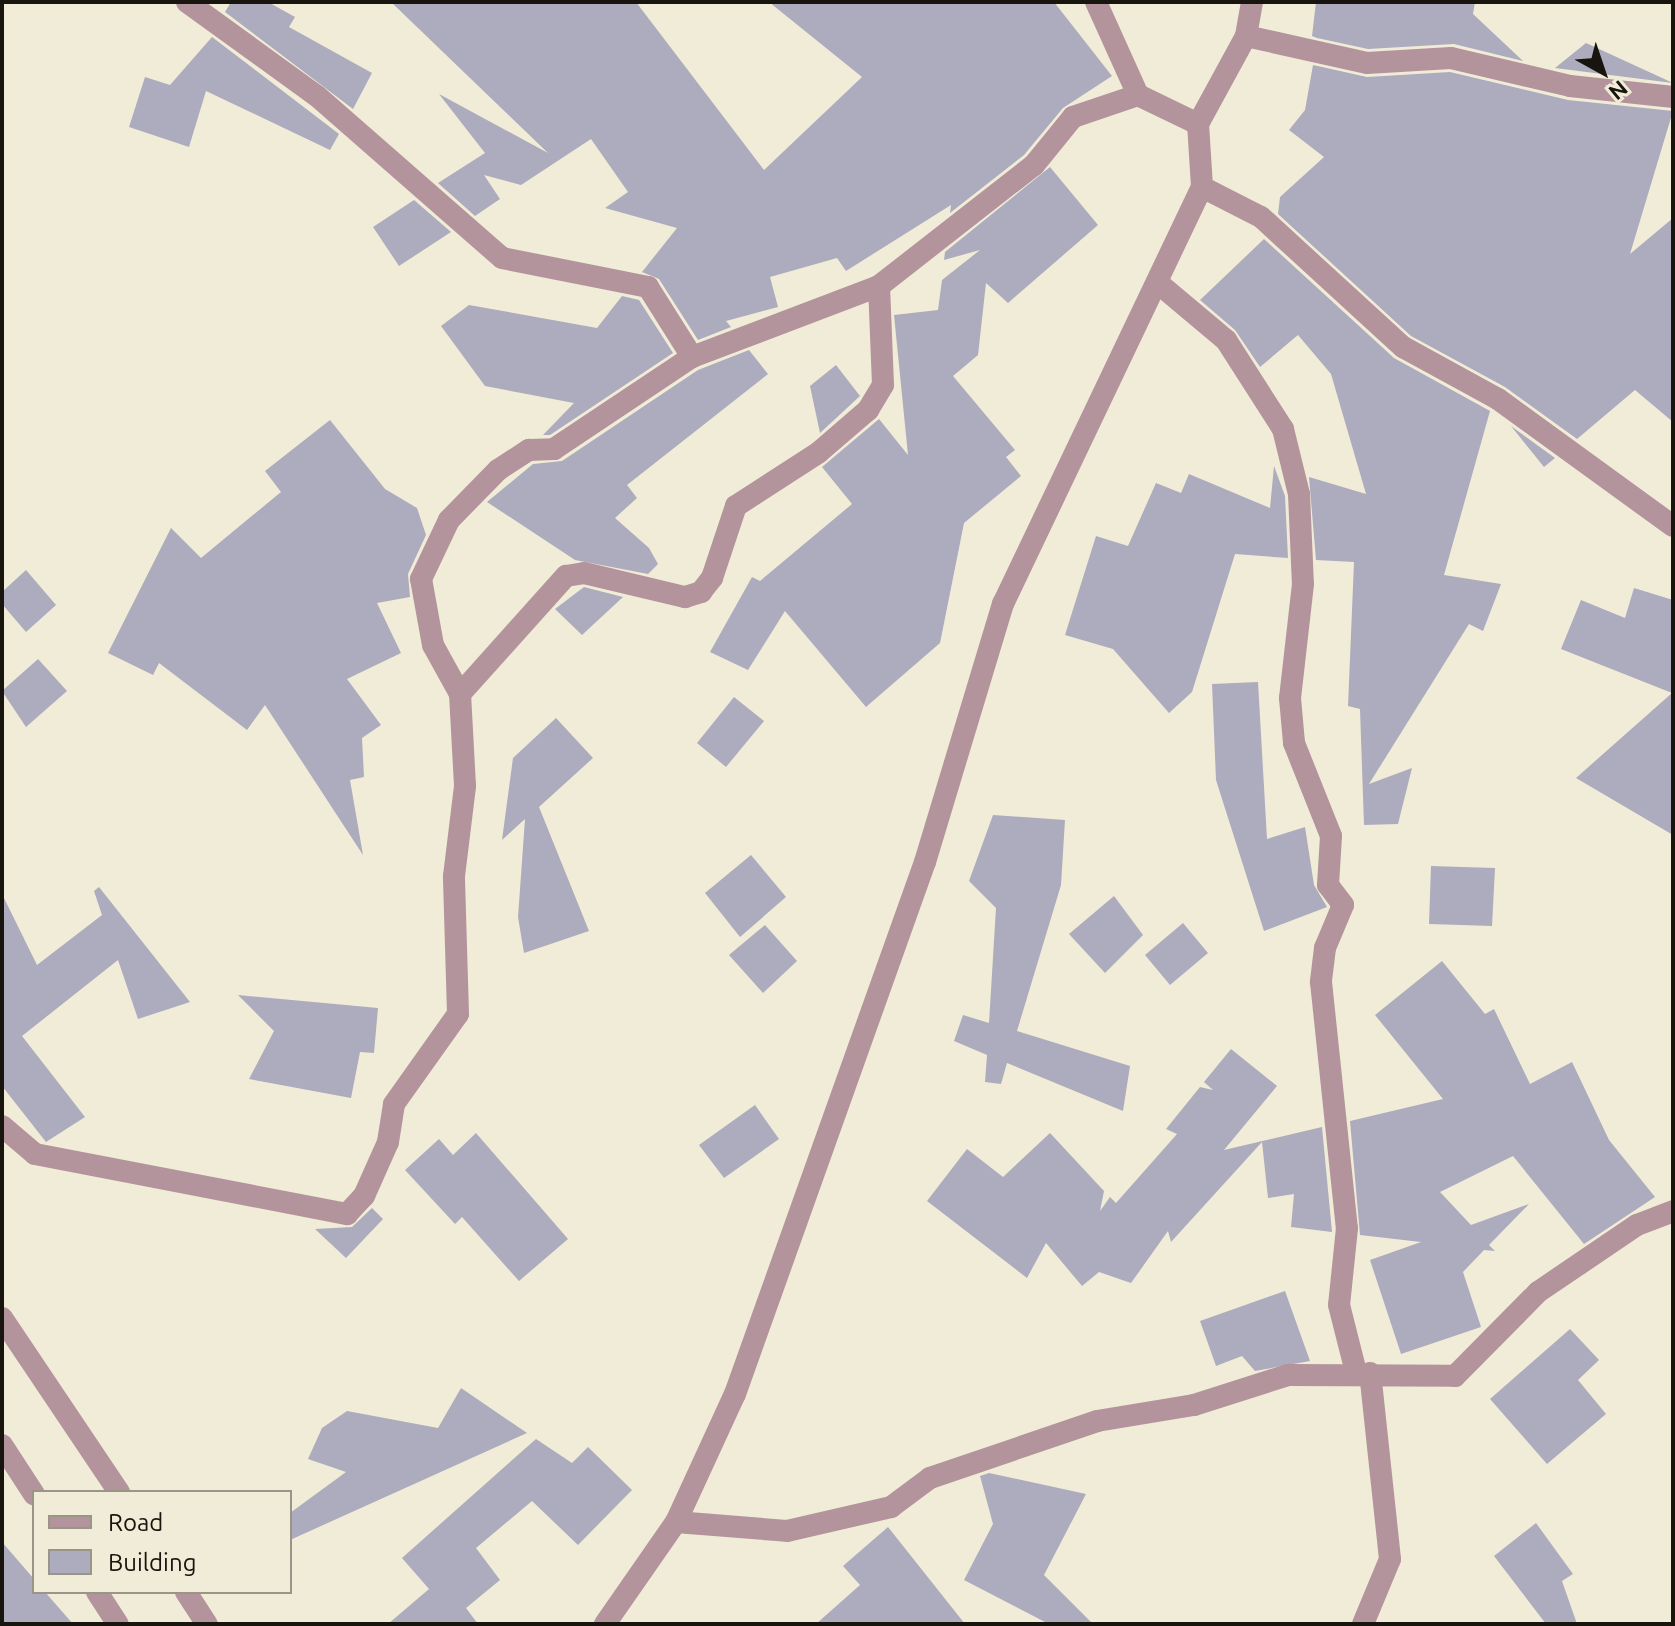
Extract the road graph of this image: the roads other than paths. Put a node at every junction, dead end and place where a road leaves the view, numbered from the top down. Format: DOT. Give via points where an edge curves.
graph roads {
  1 [pos="187,2"];
  2 [pos="1096,2"];
  3 [pos="1252,2"];
  4 [pos="1246,36"];
  5 [pos="1138,95"];
  6 [pos="1673,97"];
  7 [pos="1198,124"];
  8 [pos="1202,187"];
  9 [pos="1158,283"];
  10 [pos="879,286"];
  11 [pos="692,357"];
  12 [pos="1673,526"];
  13 [pos="460,694"];
  14 [pos="2,1126"];
  15 [pos="1673,1211"];
  16 [pos="2,1318"];
  17 [pos="1363,1372"];
  18 [pos="2,1445"];
  19 [pos="118,1490"];
  20 [pos="32,1491"];
  21 [pos="676,1522"];
  22 [pos="98,1594"];
  23 [pos="187,1594"];
  24 [pos="118,1624"];
  25 [pos="207,1624"];
  26 [pos="605,1624"];
  27 [pos="1363,1624"];
  1 -- 11 [label="street" via="317,96 502,258 648,287"];
  2 -- 5 [label="street"];
  3 -- 4 [label="street"];
  4 -- 6 [label="street" via="1367,63 1451,58 1570,86"];
  4 -- 7 [label="street"];
  5 -- 7 [label="street"];
  5 -- 10 [label="street" via="1073,117 1034,165"];
  7 -- 8 [label="street"];
  8 -- 9 [label="street"];
  8 -- 12 [label="street" via="1261,217 1403,347 1498,399"];
  9 -- 17 [label="street" via="1226,340 1283,429 1299,494 1303,584 1290,698 1294,743 1331,836 1328,885 1343,905 1325,948 1321,982 1347,1228 1339,1305"];
  9 -- 21 [label="street" via="1003,604 899,936 735,1394"];
  10 -- 11 [label="street"];
  10 -- 13 [label="street" via="883,385 868,410 818,453 736,506 701,592 685,597 584,573 566,576"];
  11 -- 13 [label="street" via="554,449 529,450 498,470 449,520 421,579 423,614"];
  13 -- 14 [label="street" via="465,786 454,876 458,1014 394,1104 388,1142 364,1196 347,1214 35,1154"];
  15 -- 17 [label="street" via="1637,1225 1538,1292 1455,1376"];
  16 -- 19 [label="street"];
  17 -- 21 [label="street" via="1288,1375 1194,1405 1097,1421 930,1478 891,1507 802,1527"];
  17 -- 27 [label="street" via="1390,1559"];
  18 -- 20 [label="street"];
  21 -- 26 [label="street"];
  22 -- 24 [label="street"];
  23 -- 25 [label="street"];
}
